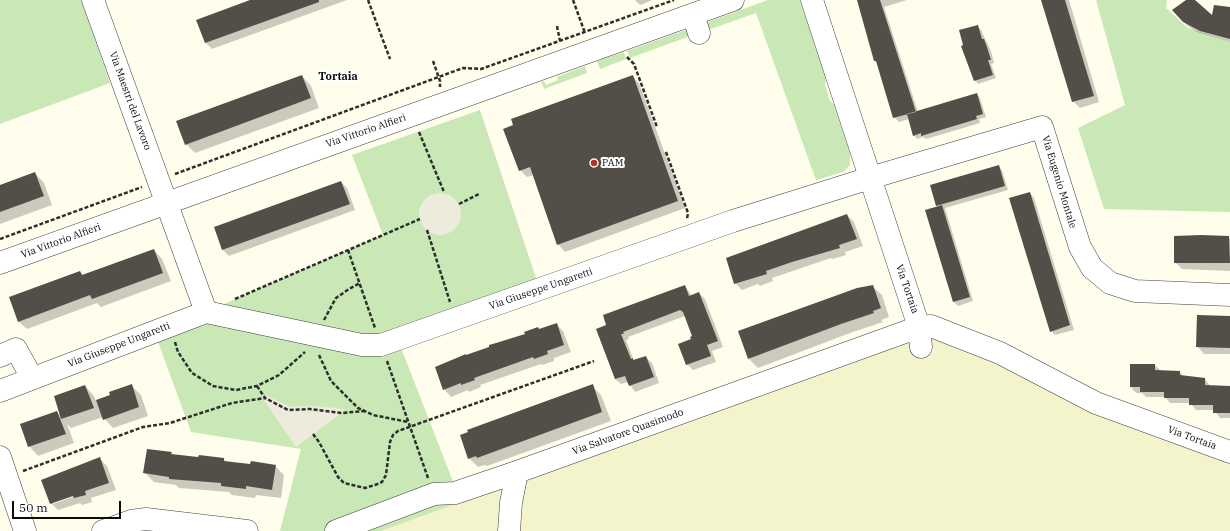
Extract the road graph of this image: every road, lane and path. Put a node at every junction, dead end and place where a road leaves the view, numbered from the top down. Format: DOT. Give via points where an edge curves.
graph roads {
  1 [pos="93,0"];
  2 [pos="368,0"];
  3 [pos="573,0"];
  4 [pos="674,0"];
  5 [pos="733,0"];
  6 [pos="812,0"];
  7 [pos="557,26"];
  8 [pos="585,32"];
  9 [pos="587,39"];
  10 [pos="560,41"];
  11 [pos="390,59"];
  12 [pos="628,59"];
  13 [pos="416,126"];
  14 [pos="657,127"];
  15 [pos="666,152"];
  16 [pos="870,178"];
  17 [pos="158,181"];
  18 [pos="444,192"];
  19 [pos="479,194"];
  20 [pos="166,202"];
  21 [pos="459,204"];
  22 [pos="688,213"];
  23 [pos="420,218"];
  24 [pos="427,230"];
  25 [pos="0,239"];
  26 [pos="348,250"];
  27 [pos="0,263"];
  28 [pos="360,283"];
  29 [pos="1230,295"];
  30 [pos="228,302"];
  31 [pos="450,303"];
  32 [pos="206,312"];
  33 [pos="323,325"];
  34 [pos="377,332"];
  35 [pos="920,337"];
  36 [pos="173,338"];
  37 [pos="310,347"];
  38 [pos="317,349"];
  39 [pos="0,356"];
  40 [pos="386,359"];
  41 [pos="594,360"];
  42 [pos="32,378"];
  43 [pos="257,386"];
  44 [pos="0,391"];
  45 [pos="265,398"];
  46 [pos="366,411"];
  47 [pos="408,422"];
  48 [pos="410,426"];
  49 [pos="313,434"];
  50 [pos="1230,452"];
  51 [pos="4,465"];
  52 [pos="517,472"];
  53 [pos="434,494"];
  54 [pos="25,531"];
  55 [pos="103,531"];
  56 [pos="247,531"];
  57 [pos="336,531"];
  58 [pos="509,531"];
  1 -- 17 [label="street, Via Maestri del Lavoro"];
  2 -- 11 [label="path"];
  3 -- 8 [label="path"];
  4 -- 8 [label="path"];
  5 -- 20 [label="street, Via Vittorio Alfieri" via="696,24"];
  6 -- 16 [label="street, Via Tortaia"];
  7 -- 10 [label="path"];
  8 -- 9 [label="path"];
  8 -- 10 [label="path"];
  10 -- 17 [label="path" via="482,69 463,68"];
  12 -- 14 [label="path" via="634,64"];
  13 -- 18 [label="path"];
  15 -- 22 [label="path"];
  16 -- 29 [label="street, Via Eugenio Montale" via="1042,127 1080,246 1092,268 1110,283 1135,291"];
  16 -- 32 [label="street, Via Giuseppe Ungaretti" via="761,204 381,345 362,345"];
  16 -- 35 [label="street, Via Tortaia"];
  17 -- 20 [label="street, Via Maestri del Lavoro"];
  17 -- 25 [label="path"];
  19 -- 21 [label="path"];
  20 -- 27 [label="street, Via Vittorio Alfieri"];
  20 -- 32 [label="street"];
  23 -- 26 [label="path"];
  24 -- 31 [label="path"];
  26 -- 28 [label="path"];
  26 -- 30 [label="path"];
  28 -- 33 [label="path" via="336,298"];
  28 -- 34 [label="path"];
  32 -- 42 [label="street, Via Giuseppe Ungaretti"];
  35 -- 50 [label="street, Via Tortaia" via="931,326 1000,353 1096,403"];
  35 -- 52 [label="street, Via Salvatore Quasimodo"];
  36 -- 43 [label="path" via="178,352 192,373 213,386 236,390"];
  37 -- 43 [label="path" via="279,375"];
  38 -- 46 [label="path" via="331,381 346,398"];
  39 -- 42 [label="street" via="16,349"];
  40 -- 47 [label="path"];
  41 -- 48 [label="path"];
  42 -- 44 [label="street, Via Giuseppe Ungaretti"];
  43 -- 45 [label="path"];
  45 -- 46 [label="path" via="288,410 310,409 342,413"];
  45 -- 51 [label="path" via="232,404 170,423 143,427"];
  46 -- 47 [label="path"];
  47 -- 48 [label="path"];
  48 -- 49 [label="path" via="393,435 388,468 382,482 365,488 344,483 338,477 320,442"];
  48 -- 53 [label="path"];
  51 -- 54 [label="street"];
  52 -- 53 [label="street, Via Salvatore Quasimodo" via="455,493"];
  52 -- 58 [label="street"];
  53 -- 57 [label="street, Via Salvatore Quasimodo"];
  55 -- 56 [label="street" via="131,521 146,519"];
}
